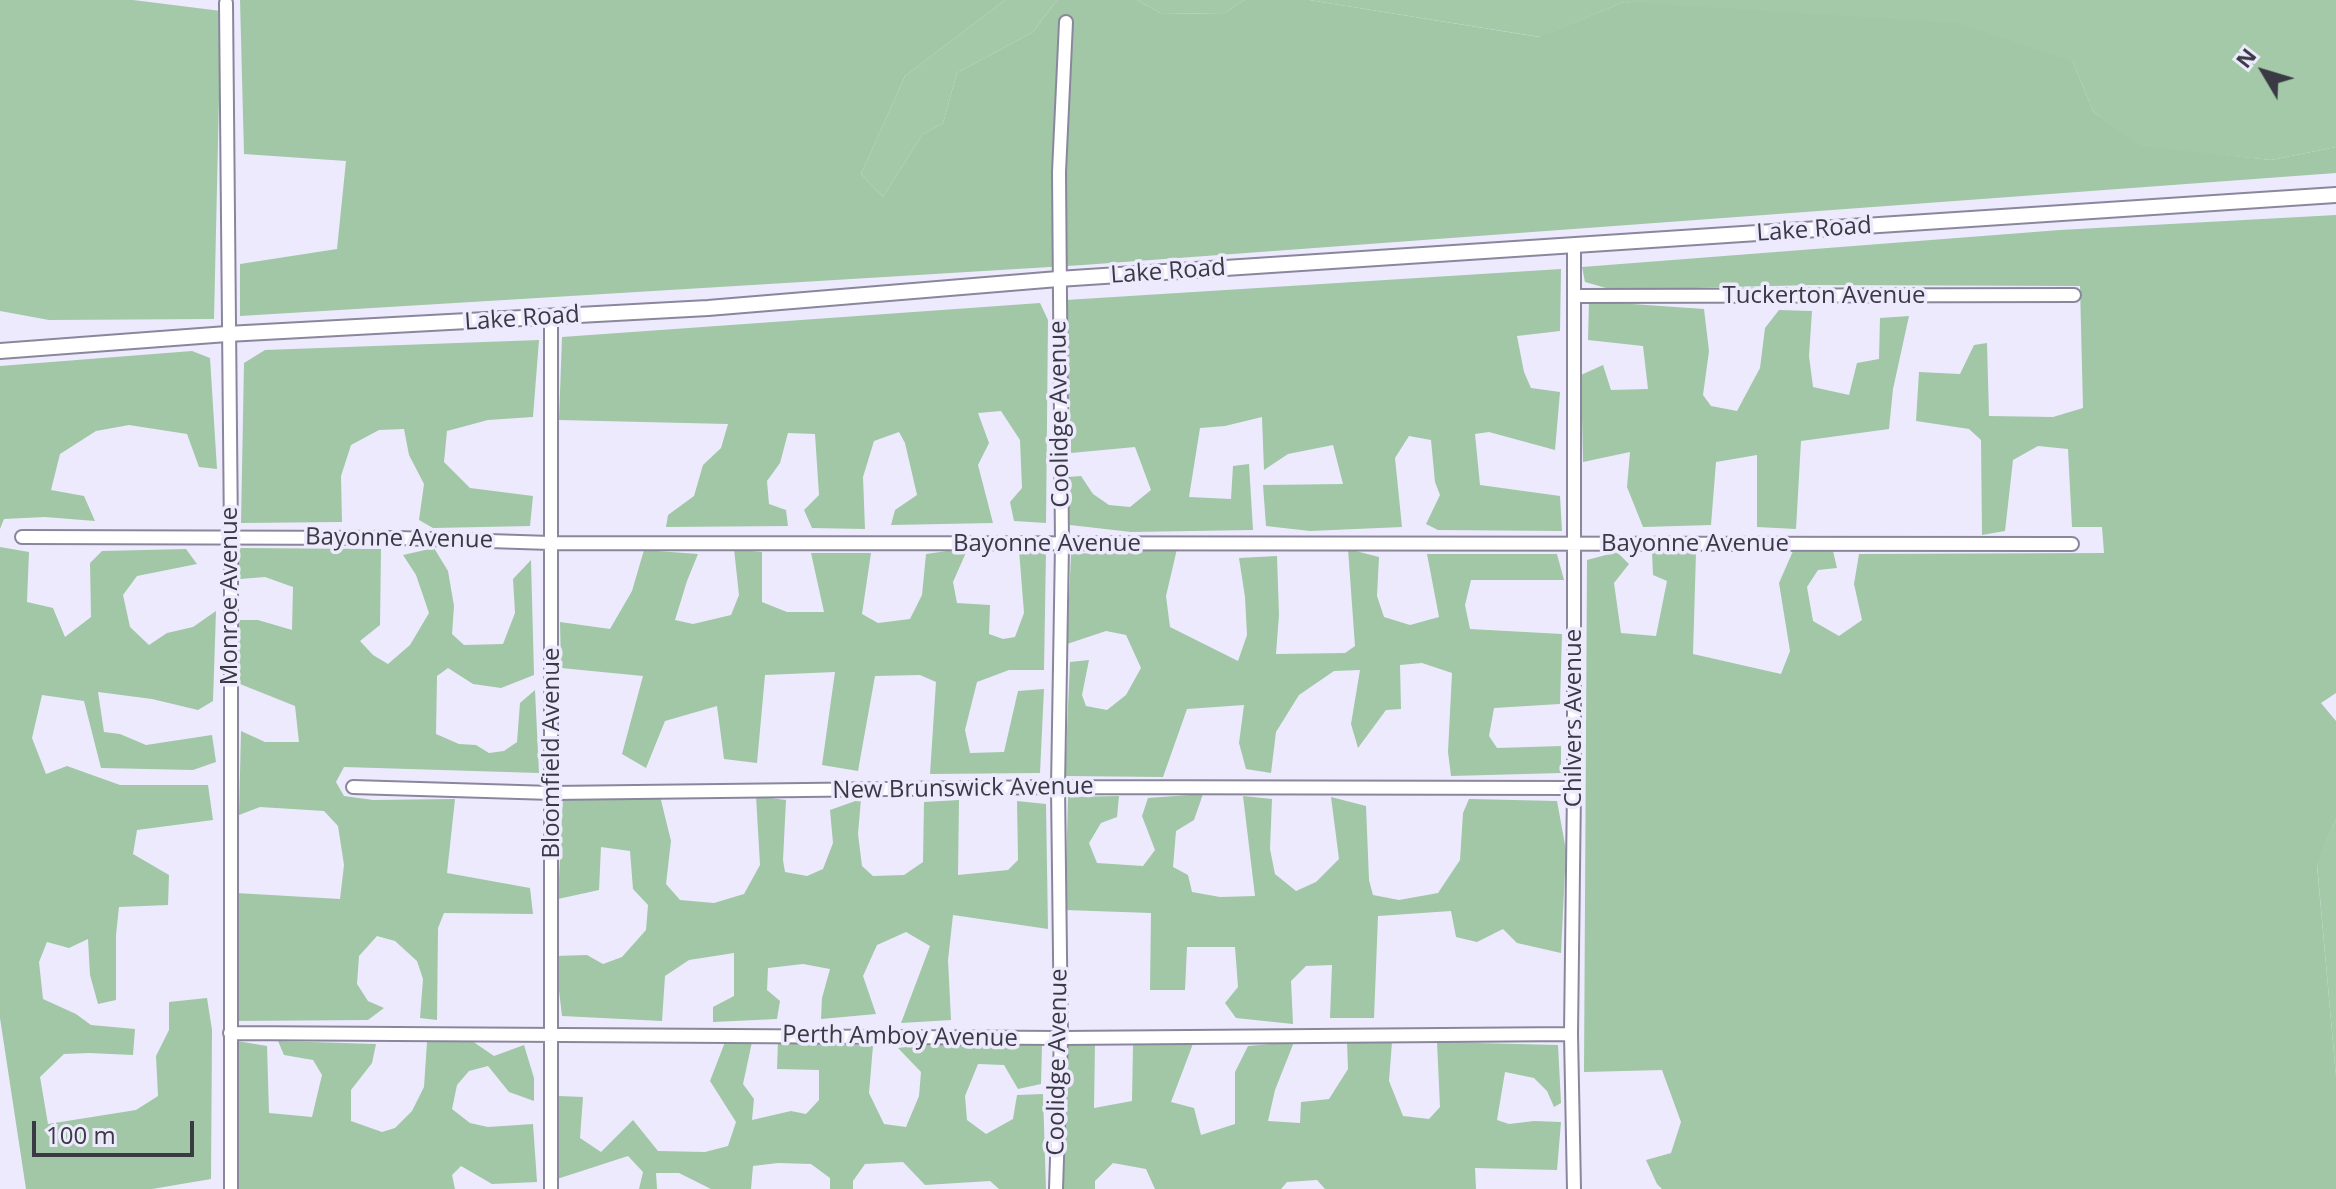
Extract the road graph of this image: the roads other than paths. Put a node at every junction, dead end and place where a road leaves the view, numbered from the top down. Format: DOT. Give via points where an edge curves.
graph roads {
  1 [pos="226,3"];
  2 [pos="1066,22"];
  3 [pos="2336,195"];
  4 [pos="1574,246"];
  5 [pos="1058,279"];
  6 [pos="2074,295"];
  7 [pos="1574,296"];
  8 [pos="551,317"];
  9 [pos="227,334"];
  10 [pos="1,351"];
  11 [pos="22,537"];
  12 [pos="231,537"];
  13 [pos="550,543"];
  14 [pos="1062,544"];
  15 [pos="1575,544"];
  16 [pos="2072,544"];
  17 [pos="353,787"];
  18 [pos="1058,787"];
  19 [pos="1574,788"];
  20 [pos="552,793"];
  21 [pos="230,1033"];
  22 [pos="1571,1034"];
  23 [pos="551,1035"];
  24 [pos="1061,1038"];
  25 [pos="231,1189"];
  26 [pos="551,1189"];
  27 [pos="1056,1189"];
  28 [pos="1574,1189"];
  1 -- 9 [label="street, Monroe Avenue"];
  2 -- 5 [label="street, Coolidge Avenue"];
  3 -- 4 [label="street, Lake Road"];
  4 -- 5 [label="street, Lake Road"];
  4 -- 7 [label="street, Chilvers Avenue"];
  5 -- 8 [label="street, Lake Road"];
  5 -- 14 [label="street, Coolidge Avenue"];
  6 -- 7 [label="street, Tuckerton Avenue"];
  7 -- 15 [label="street, Chilvers Avenue"];
  8 -- 9 [label="street, Lake Road"];
  8 -- 13 [label="street, Bloomfield Avenue"];
  9 -- 10 [label="street, Lake Road"];
  9 -- 12 [label="street, Monroe Avenue"];
  11 -- 12 [label="street, Bayonne Avenue"];
  12 -- 13 [label="street, Bayonne Avenue"];
  12 -- 21 [label="street, Monroe Avenue"];
  13 -- 14 [label="street, Bayonne Avenue"];
  13 -- 20 [label="street, Bloomfield Avenue"];
  14 -- 15 [label="street, Bayonne Avenue"];
  14 -- 18 [label="street, Coolidge Avenue"];
  15 -- 16 [label="street, Bayonne Avenue"];
  15 -- 19 [label="street, Chilvers Avenue"];
  17 -- 20 [label="street, New Brunswick Avenue"];
  18 -- 19 [label="street, New Brunswick Avenue"];
  18 -- 20 [label="street, New Brunswick Avenue"];
  18 -- 24 [label="street, Coolidge Avenue"];
  19 -- 22 [label="street, Chilvers Avenue"];
  20 -- 23 [label="street, Bloomfield Avenue"];
  21 -- 23 [label="street, Perth Amboy Avenue"];
  21 -- 25 [label="street, Monroe Avenue"];
  22 -- 24 [label="street, Perth Amboy Avenue"];
  22 -- 28 [label="street, Chilvers Avenue"];
  23 -- 24 [label="street, Perth Amboy Avenue"];
  23 -- 26 [label="street, Bloomfield Avenue"];
  24 -- 27 [label="street, Coolidge Avenue"];
}
